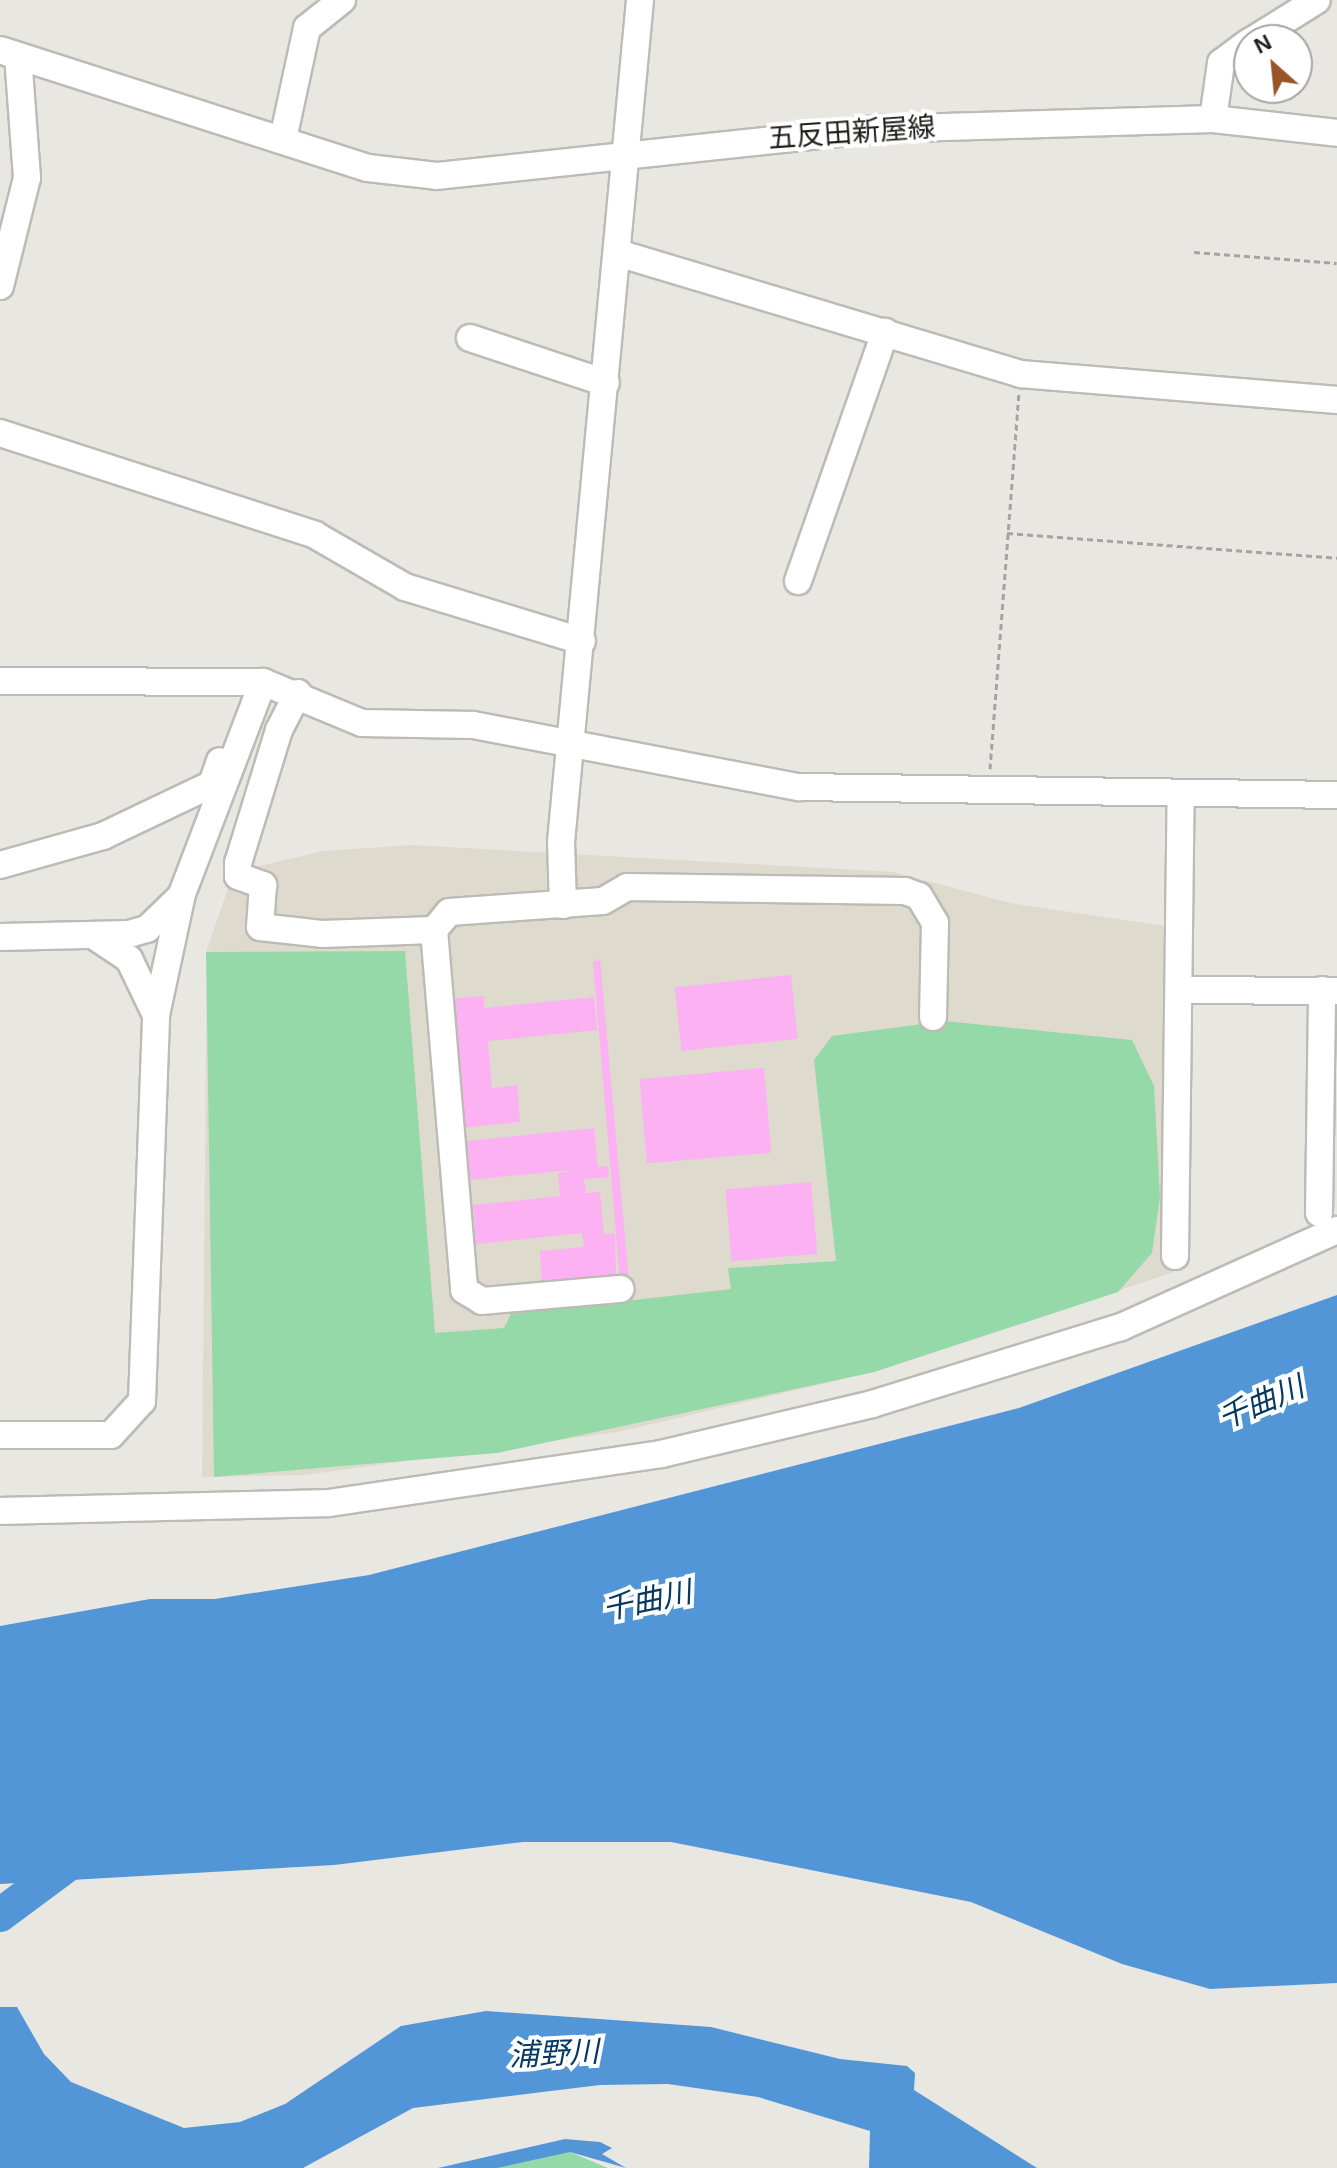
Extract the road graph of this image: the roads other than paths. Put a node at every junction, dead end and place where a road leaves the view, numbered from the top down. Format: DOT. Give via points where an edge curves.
graph roads {
  1 [pos="342,0"];
  2 [pos="632,0"];
  3 [pos="1317,0"];
  4 [pos="638,13"];
  5 [pos="1278,24"];
  6 [pos="9,53"];
  7 [pos="1233,54"];
  8 [pos="1213,119"];
  9 [pos="12,129"];
  10 [pos="1337,133"];
  11 [pos="283,139"];
  12 [pos="632,141"];
  13 [pos="621,254"];
  14 [pos="0,286"];
  15 [pos="885,332"];
  16 [pos="470,338"];
  17 [pos="606,383"];
  18 [pos="1337,400"];
  19 [pos="0,433"];
  20 [pos="798,581"];
  21 [pos="582,641"];
  22 [pos="0,681"];
  23 [pos="255,682"];
  24 [pos="298,693"];
  25 [pos="572,744"];
  26 [pos="1181,794"];
  27 [pos="1337,795"];
  28 [pos="0,865"];
  29 [pos="563,893"];
  30 [pos="182,894"];
  31 [pos="434,930"];
  32 [pos="94,936"];
  33 [pos="0,937"];
  34 [pos="1181,990"];
  35 [pos="1330,991"];
  36 [pos="156,1015"];
  37 [pos="933,1017"];
  38 [pos="1328,1221"];
  39 [pos="1175,1256"];
  40 [pos="620,1289"];
  41 [pos="0,1435"];
  42 [pos="0,1511"];
  1 -- 11 [label="street" via="307,28"];
  2 -- 4 [label="street"];
  3 -- 5 [label="street"];
  4 -- 12 [label="street"];
  6 -- 9 [label="street"];
  6 -- 11 [label="street, 五反田新屋線"];
  7 -- 8 [label="street" via="1221,63"];
  8 -- 10 [label="street, 五反田新屋線"];
  8 -- 12 [label="street, 五反田新屋線"];
  9 -- 14 [label="street" via="24,204"];
  11 -- 12 [label="street, 五反田新屋線" via="368,168 449,175"];
  12 -- 13 [label="street"];
  13 -- 15 [label="street"];
  13 -- 17 [label="street"];
  15 -- 18 [label="street" via="1021,374"];
  15 -- 20 [label="street"];
  16 -- 17 [label="street"];
  17 -- 21 [label="street"];
  19 -- 21 [label="street" via="315,535 405,587"];
  21 -- 25 [label="street"];
  22 -- 23 [label="street"];
  23 -- 24 [label="street"];
  23 -- 28 [label="street" via="212,784 103,836"];
  23 -- 30 [label="street"];
  24 -- 25 [label="street" via="362,723 473,725"];
  24 -- 31 [label="street" via="279,730 238,863 238,876 263,885 260,927 322,934"];
  25 -- 26 [label="street" via="799,787"];
  25 -- 29 [label="street"];
  26 -- 27 [label="street"];
  26 -- 34 [label="street"];
  29 -- 31 [label="street" via="449,912"];
  29 -- 37 [label="street" via="603,901 627,887 905,891 919,896 935,923"];
  30 -- 32 [label="street" via="147,929"];
  30 -- 36 [label="street"];
  31 -- 40 [label="street" via="464,1290 482,1301"];
  32 -- 33 [label="street"];
  32 -- 36 [label="street" via="129,959"];
  34 -- 35 [label="street"];
  34 -- 39 [label="street"];
  35 -- 38 [label="street"];
  36 -- 41 [label="street" via="142,1401 111,1435"];
  38 -- 42 [label="street" via="1106,1332 872,1404 661,1454 329,1503"];
}
